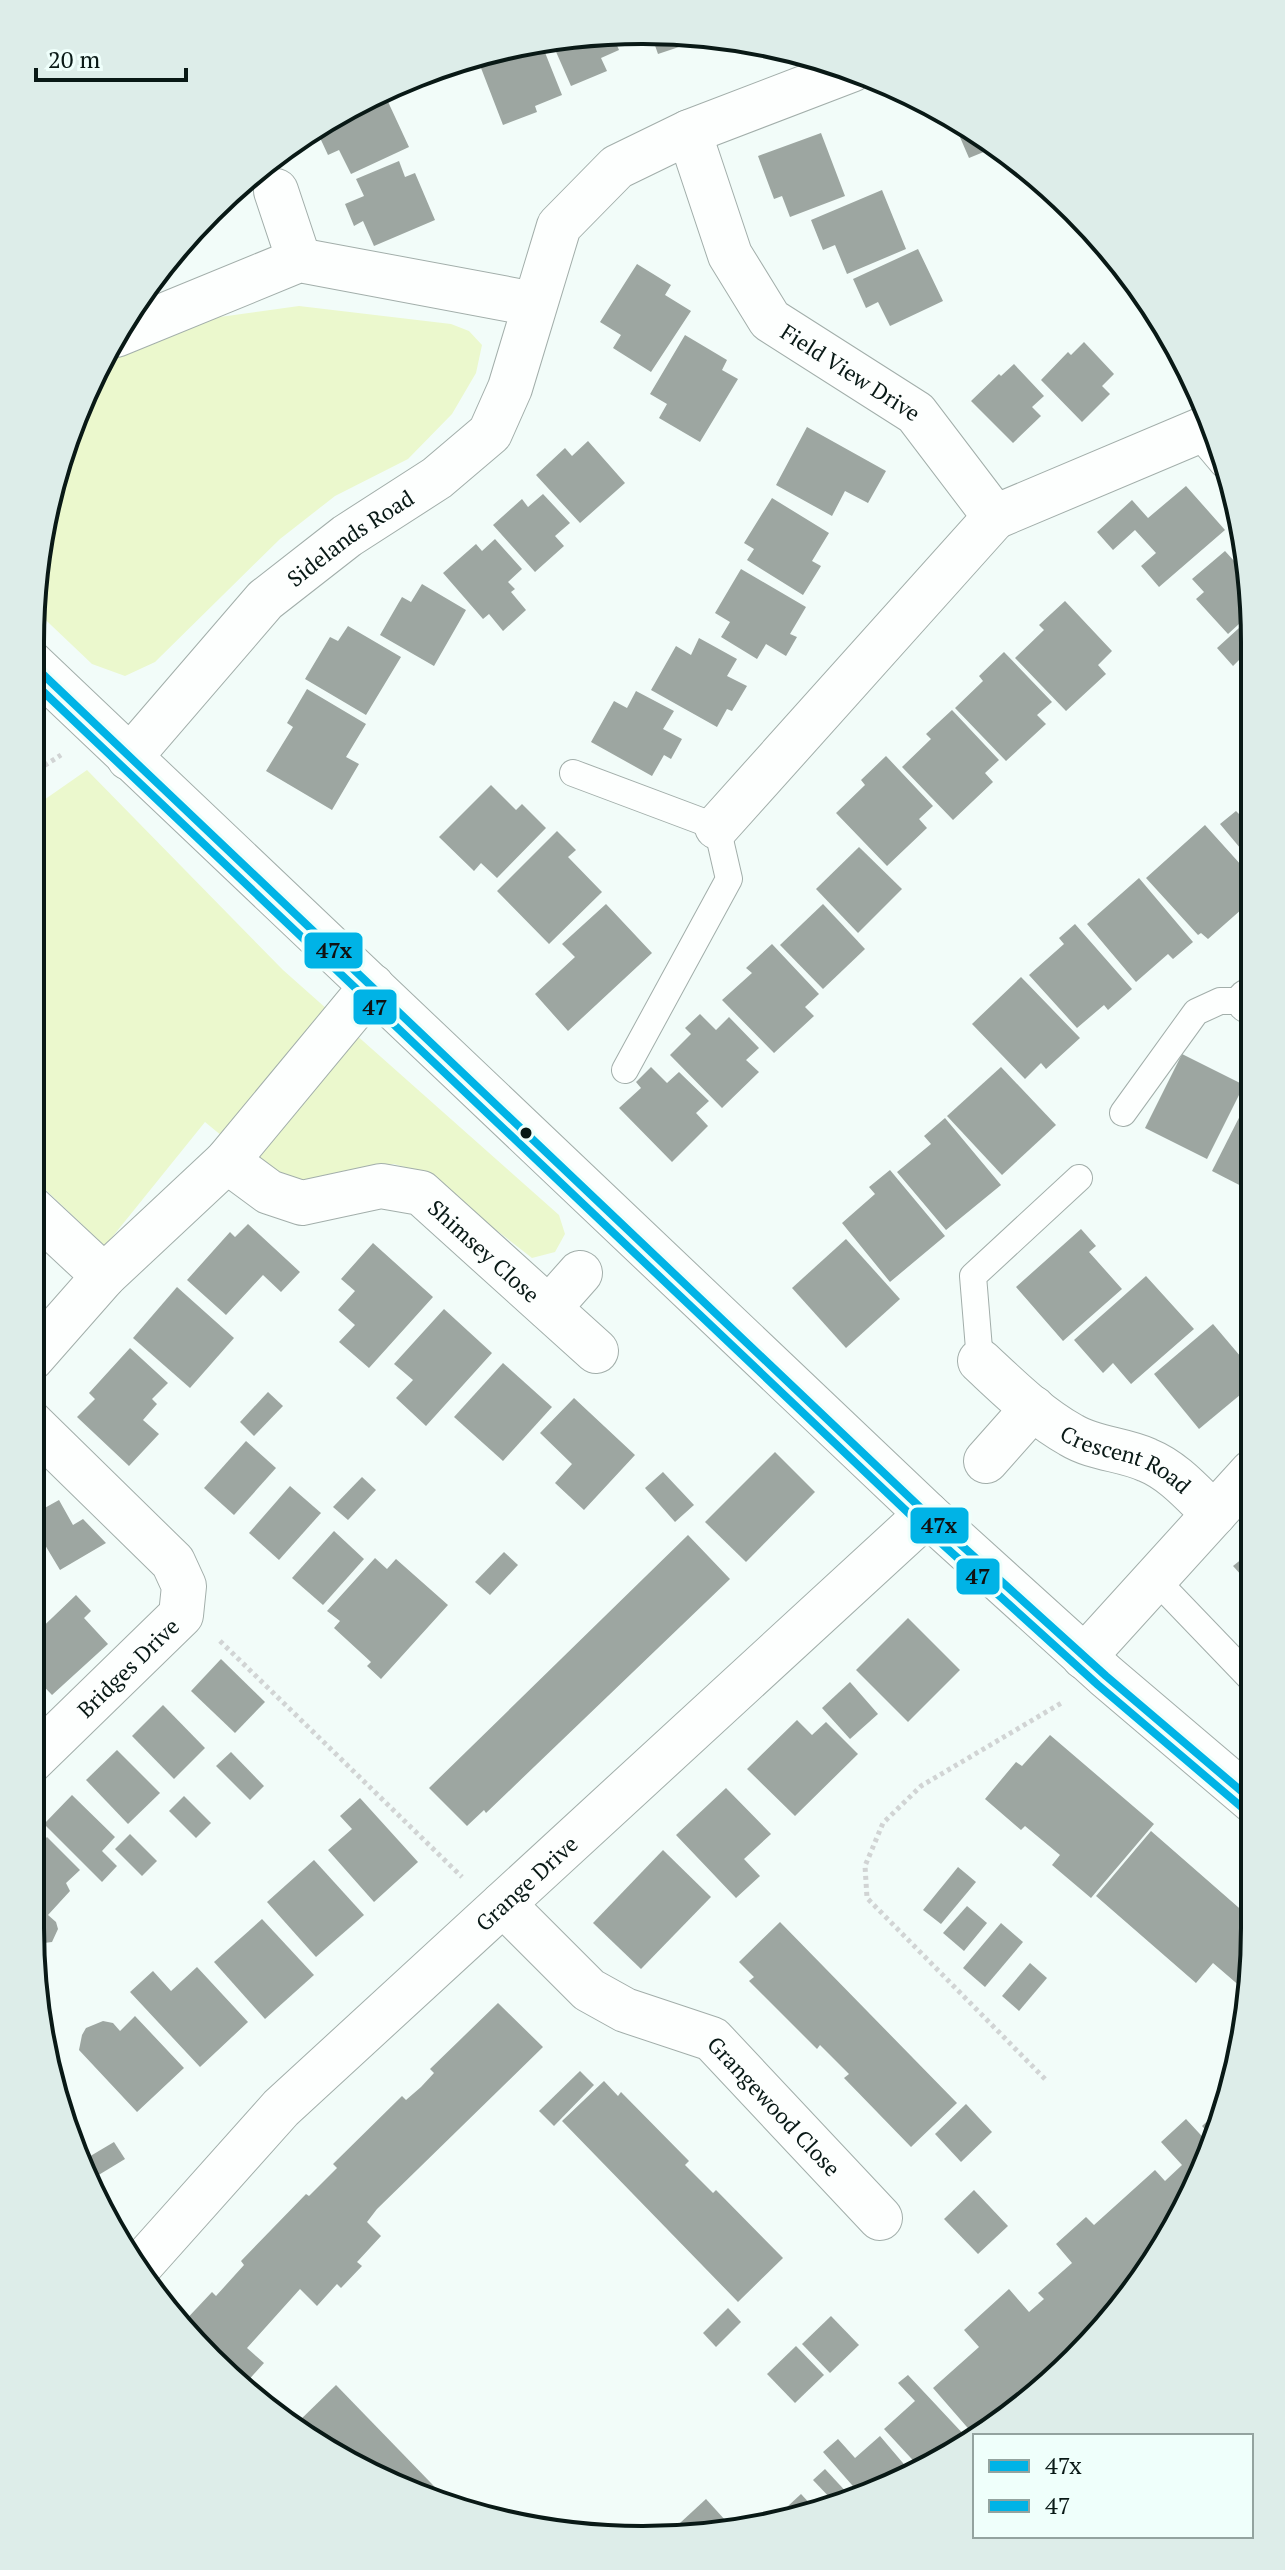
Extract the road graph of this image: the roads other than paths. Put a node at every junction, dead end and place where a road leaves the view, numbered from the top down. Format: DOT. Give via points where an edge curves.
graph roads {
  1 [pos="835,76"];
  2 [pos="689,132"];
  3 [pos="276,191"];
  4 [pos="299,260"];
  5 [pos="534,304"];
  6 [pos="134,328"];
  7 [pos="1206,442"];
  8 [pos="995,517"];
  9 [pos="44,676"];
  10 [pos="129,758"];
  11 [pos="573,773"];
  12 [pos="717,827"];
  13 [pos="372,986"];
  14 [pos="1241,1002"];
  15 [pos="625,1070"];
  16 [pos="1123,1113"];
  17 [pos="227,1161"];
  18 [pos="1079,1178"];
  19 [pos="44,1220"];
  20 [pos="580,1273"];
  21 [pos="104,1276"];
  22 [pos="549,1308"];
  23 [pos="44,1344"];
  24 [pos="596,1351"];
  25 [pos="980,1361"];
  26 [pos="1033,1408"];
  27 [pos="44,1436"];
  28 [pos="986,1461"];
  29 [pos="1241,1484"];
  30 [pos="927,1514"];
  31 [pos="1214,1514"];
  32 [pos="1155,1579"];
  33 [pos="1095,1666"];
  34 [pos="1241,1669"];
  35 [pos="44,1748"];
  36 [pos="1241,1791"];
  37 [pos="499,1907"];
  38 [pos="880,2218"];
  39 [pos="145,2260"];
  1 -- 2 [label="street, Sidelands Road"];
  2 -- 5 [label="street, Sidelands Road" via="617,167 559,226"];
  2 -- 8 [label="street, Field View Drive" via="730,255 770,320 916,413"];
  3 -- 4 [label="street"];
  4 -- 5 [label="street"];
  4 -- 6 [label="street"];
  5 -- 10 [label="street, Sidelands Road" via="510,388 490,433 437,478 347,536 265,600"];
  7 -- 8 [label="street"];
  8 -- 12 [label="street"];
  9 -- 10 [label="street"];
  10 -- 13 [label="street"];
  11 -- 12 [label="lane"];
  12 -- 15 [label="lane" via="729,879"];
  13 -- 17 [label="street"];
  13 -- 30 [label="street"];
  14 -- 16 [label="lane" via="1220,1001 1196,1012"];
  17 -- 21 [label="street"];
  17 -- 22 [label="street, Shimsey Close" via="269,1192 302,1203 381,1186 421,1193"];
  18 -- 25 [label="lane" via="973,1276"];
  19 -- 21 [label="street"];
  20 -- 22 [label="street"];
  21 -- 23 [label="street"];
  22 -- 24 [label="street, Shimsey Close"];
  25 -- 26 [label="street, Crescent Road"];
  26 -- 28 [label="street"];
  26 -- 31 [label="street, Crescent Road" via="1072,1436 1146,1459 1174,1474"];
  27 -- 35 [label="street, Bridges Drive" via="173,1562 184,1586 181,1615"];
  29 -- 31 [label="street, Crescent Road"];
  30 -- 33 [label="street"];
  30 -- 37 [label="street, Grange Drive"];
  31 -- 32 [label="street, Crescent Road"];
  32 -- 33 [label="street, Crescent Road"];
  32 -- 34 [label="lane"];
  33 -- 36 [label="street"];
  37 -- 38 [label="street, Grangewood Close" via="589,1990 625,2010 712,2039"];
  37 -- 39 [label="street, Grange Drive" via="281,2108"];
}
